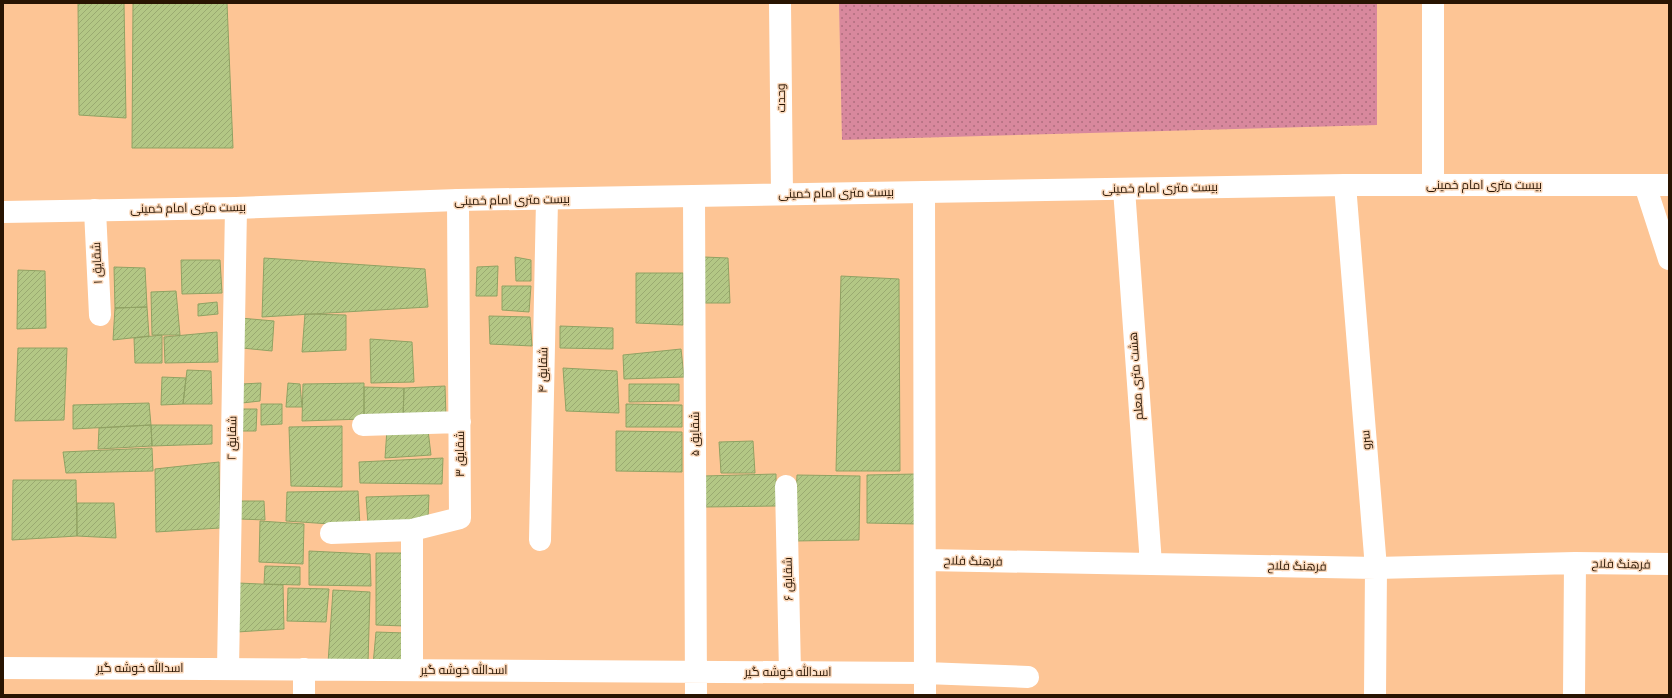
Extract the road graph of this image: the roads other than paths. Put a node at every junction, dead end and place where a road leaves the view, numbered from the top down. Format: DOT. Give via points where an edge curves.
graph roads {
  1 [pos="780,3"];
  2 [pos="1433,3"];
  3 [pos="1433,185"];
  4 [pos="1645,185"];
  5 [pos="1669,185"];
  6 [pos="1345,186"];
  7 [pos="1124,189"];
  8 [pos="924,192"];
  9 [pos="782,194"];
  10 [pos="694,196"];
  11 [pos="458,200"];
  12 [pos="547,200"];
  13 [pos="236,208"];
  14 [pos="94,210"];
  15 [pos="3,212"];
  16 [pos="1669,259"];
  17 [pos="100,315"];
  18 [pos="460,422"];
  19 [pos="363,425"];
  20 [pos="786,486"];
  21 [pos="412,530"];
  22 [pos="331,533"];
  23 [pos="540,540"];
  24 [pos="925,560"];
  25 [pos="1575,563"];
  26 [pos="1150,564"];
  27 [pos="1669,564"];
  28 [pos="1376,568"];
  29 [pos="3,668"];
  30 [pos="228,669"];
  31 [pos="304,669"];
  32 [pos="412,670"];
  33 [pos="696,672"];
  34 [pos="790,672"];
  35 [pos="925,673"];
  36 [pos="1028,677"];
  37 [pos="304,695"];
  38 [pos="696,695"];
  39 [pos="925,695"];
  40 [pos="1375,695"];
  41 [pos="1574,695"];
  1 -- 9 [label="street, وحدت"];
  2 -- 3 [label="street"];
  3 -- 4 [label="street, بیست متری امام خمینی"];
  3 -- 6 [label="street, بیست متری امام خمینی"];
  4 -- 5 [label="street, بیست متری امام خمینی"];
  4 -- 16 [label="street"];
  6 -- 7 [label="street, بیست متری امام خمینی"];
  6 -- 28 [label="street, سرو"];
  7 -- 8 [label="street, بیست متری امام خمینی"];
  7 -- 26 [label="street, هشت متری معلم"];
  8 -- 9 [label="street, بیست متری امام خمینی"];
  8 -- 24 [label="street"];
  9 -- 10 [label="street, بیست متری امام خمینی"];
  10 -- 12 [label="street, بیست متری امام خمینی"];
  10 -- 33 [label="street, شقایق ۵"];
  11 -- 12 [label="street, بیست متری امام خمینی"];
  11 -- 13 [label="street, بیست متری امام خمینی"];
  11 -- 18 [label="street, شقایق ۳"];
  12 -- 23 [label="street, شقایق ۴"];
  13 -- 14 [label="street, بیست متری امام خمینی"];
  13 -- 30 [label="street, شقایق ۲"];
  14 -- 15 [label="street, بیست متری امام خمینی"];
  14 -- 17 [label="street, شقایق ۱"];
  18 -- 19 [label="street"];
  18 -- 21 [label="street, شقایق ۳" via="460,518"];
  20 -- 34 [label="street, شقایق ۶"];
  21 -- 22 [label="street"];
  21 -- 32 [label="street"];
  24 -- 26 [label="street, فرهنگ فلاح"];
  24 -- 35 [label="street"];
  25 -- 27 [label="street, فرهنگ فلاح"];
  25 -- 28 [label="street, فرهنگ فلاح"];
  25 -- 41 [label="street"];
  26 -- 28 [label="street, فرهنگ فلاح"];
  28 -- 40 [label="street, سرو"];
  29 -- 30 [label="street, اسدالله خوشه گیر"];
  30 -- 31 [label="street, اسدالله خوشه گیر"];
  31 -- 32 [label="street, اسدالله خوشه گیر"];
  31 -- 37 [label="street"];
  32 -- 33 [label="street, اسدالله خوشه گیر"];
  33 -- 34 [label="street, اسدالله خوشه گیر"];
  33 -- 38 [label="street, شقایق ۵"];
  34 -- 35 [label="street, اسدالله خوشه گیر"];
  35 -- 36 [label="street, اسدالله خوشه گیر"];
  35 -- 39 [label="street"];
}
